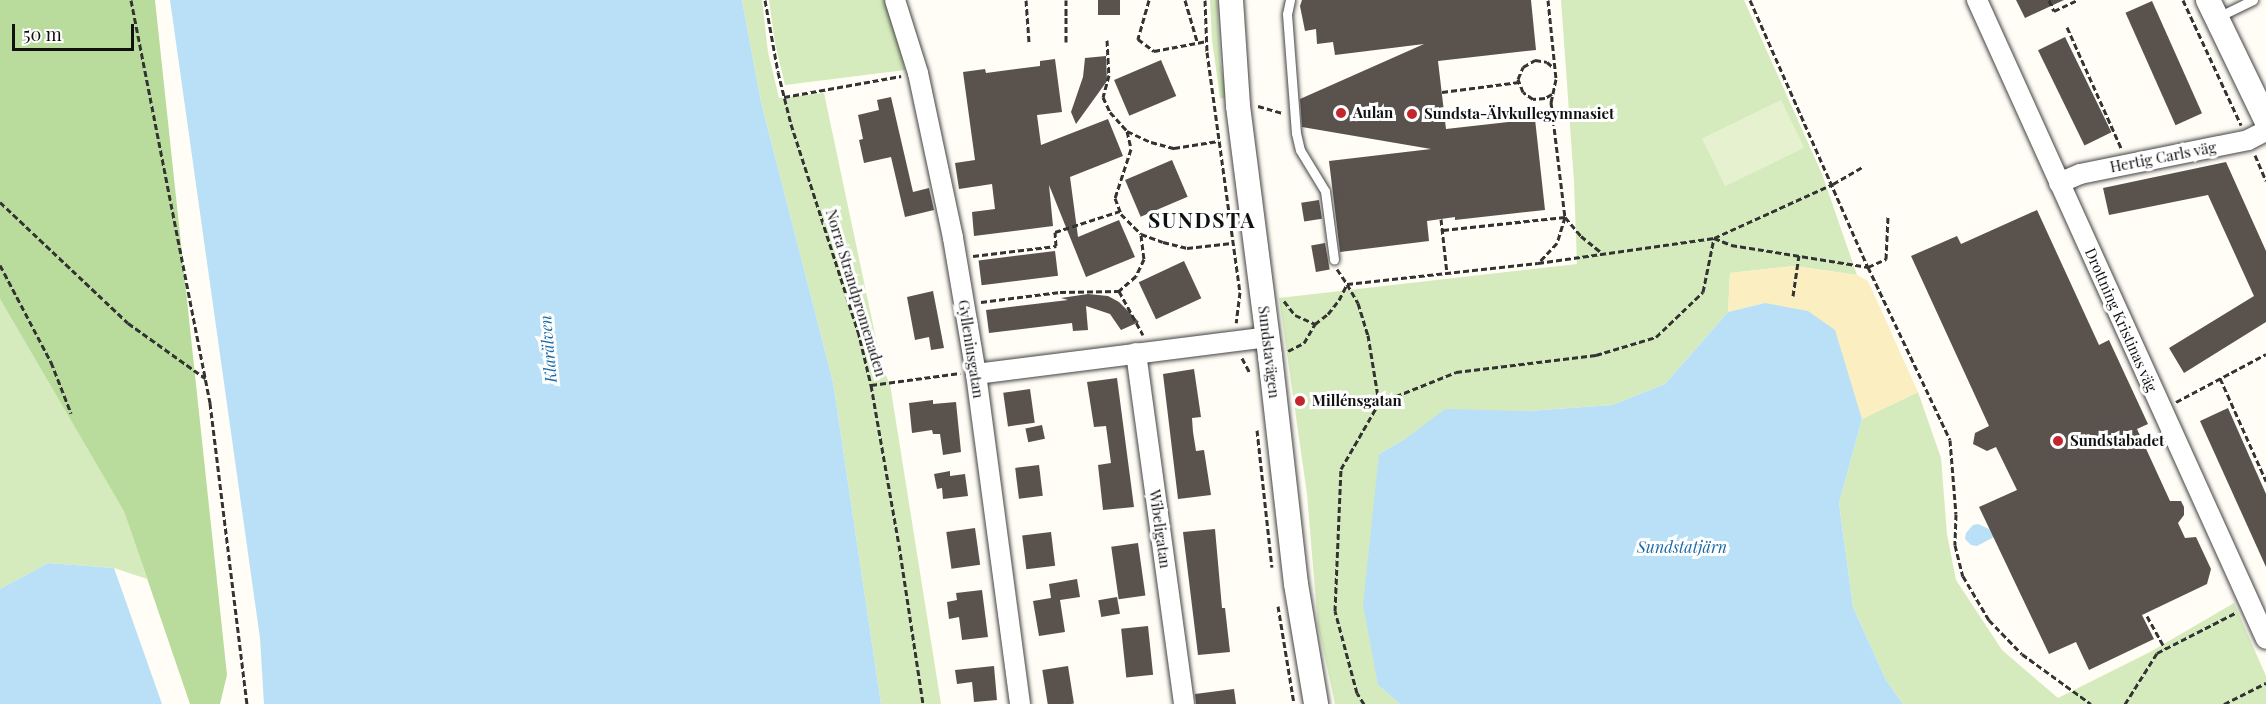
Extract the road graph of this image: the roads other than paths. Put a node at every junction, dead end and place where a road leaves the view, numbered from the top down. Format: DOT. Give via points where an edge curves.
graph roads {
  1 [pos="895,0"];
  2 [pos="1231,0"];
  3 [pos="1290,0"];
  4 [pos="1977,0"];
  5 [pos="2253,0"];
  6 [pos="2212,9"];
  7 [pos="2266,120"];
  8 [pos="2266,131"];
  9 [pos="2060,183"];
  10 [pos="1334,259"];
  11 [pos="1269,346"];
  12 [pos="1142,352"];
  13 [pos="976,374"];
  14 [pos="2266,639"];
  15 [pos="1020,704"];
  16 [pos="1184,704"];
  17 [pos="1316,704"];
  1 -- 13 [label="street, Gylleniusgatan" via="918,74"];
  2 -- 11 [label="street, Sundstavägen" via="1238,106"];
  3 -- 10 [label="lane" via="1287,14 1296,133 1300,150 1325,190"];
  4 -- 9 [label="street, Drottning Kristinas väg"];
  5 -- 6 [label="lane"];
  6 -- 7 [label="street"];
  8 -- 9 [label="street, Hertig Carls väg" via="2248,140 2080,174"];
  9 -- 14 [label="street, Drottning Kristinas väg"];
  11 -- 12 [label="street"];
  11 -- 17 [label="street, Sundstavägen" via="1296,584"];
  12 -- 13 [label="street"];
  12 -- 16 [label="street, Wibeligatan"];
  13 -- 15 [label="street, Gylleniusgatan"];
}
